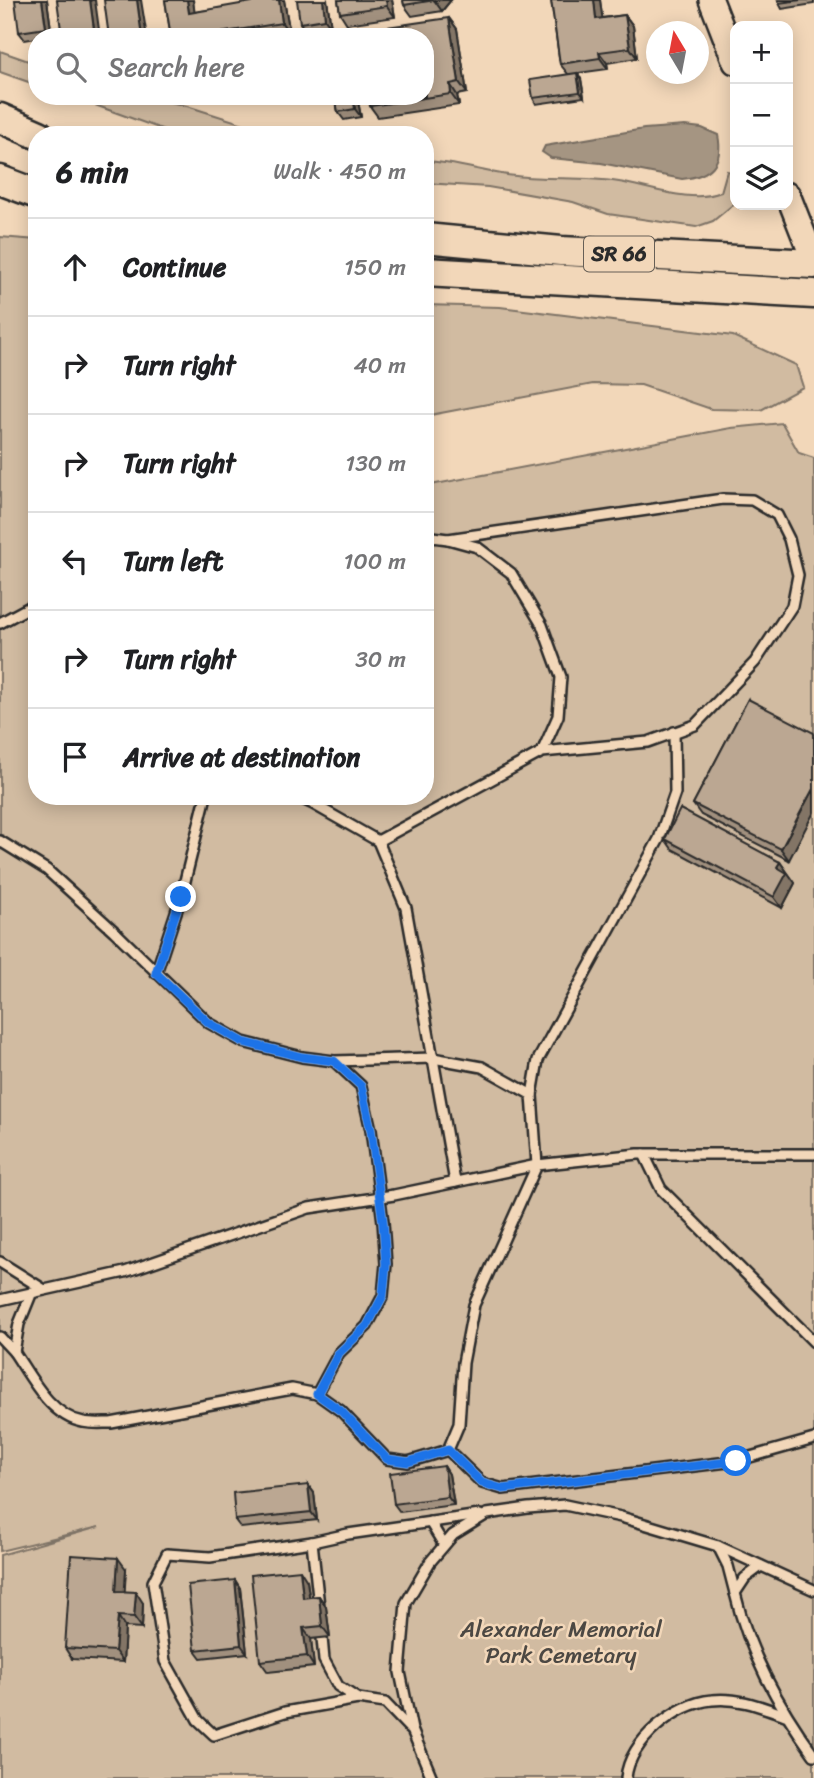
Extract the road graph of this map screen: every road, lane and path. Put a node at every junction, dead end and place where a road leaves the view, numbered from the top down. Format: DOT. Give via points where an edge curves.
graph roads {
  1 [pos="711,0"];
  2 [pos="730,49"];
  3 [pos="0,118"];
  4 [pos="28,130"];
  5 [pos="0,180"];
  6 [pos="28,191"];
  7 [pos="793,208"];
  8 [pos="434,239"];
  9 [pos="814,263"];
  10 [pos="434,273"];
  11 [pos="814,294"];
  12 [pos="434,537"];
  13 [pos="448,539"];
  14 [pos="28,608"];
  15 [pos="0,623"];
  16 [pos="674,732"];
  17 [pos="542,752"];
  18 [pos="204,805"];
  19 [pos="315,805"];
  20 [pos="0,841"];
  21 [pos="378,841"];
  22 [pos="156,973"];
  23 [pos="433,1058"];
  24 [pos="334,1061"];
  25 [pos="532,1095"];
  26 [pos="643,1154"];
  27 [pos="814,1154"];
  28 [pos="537,1165"];
  29 [pos="455,1182"];
  30 [pos="378,1197"];
  31 [pos="0,1262"];
  32 [pos="43,1289"];
  33 [pos="32,1292"];
  34 [pos="0,1300"];
  35 [pos="0,1337"];
  36 [pos="814,1342"];
  37 [pos="14,1352"];
  38 [pos="317,1394"];
  39 [pos="814,1439"];
  40 [pos="448,1450"];
  41 [pos="487,1514"];
  42 [pos="430,1522"];
  43 [pos="312,1542"];
  44 [pos="444,1545"];
  45 [pos="718,1546"];
  46 [pos="761,1566"];
  47 [pos="814,1590"];
  48 [pos="736,1593"];
  49 [pos="319,1608"];
  50 [pos="322,1638"];
  51 [pos="358,1699"];
  52 [pos="785,1715"];
  53 [pos="412,1730"];
  54 [pos="814,1755"];
  55 [pos="432,1778"];
  56 [pos="626,1778"];
  1 -- 2 [label="street"];
  3 -- 4 [label="main road"];
  5 -- 6 [label="main road"];
  7 -- 9 [label="street"];
  8 -- 9 [label="main road, SR 66" via="561,251"];
  10 -- 11 [label="main road, SR 66"];
  12 -- 13 [label="lane"];
  13 -- 16 [label="lane" via="723,499 752,500 777,515 799,576 792,606 755,662 695,724"];
  13 -- 17 [label="lane" via="477,547 511,573 542,625 561,677 558,716"];
  14 -- 15 [label="lane"];
  16 -- 17 [label="lane" via="648,742"];
  16 -- 25 [label="lane" via="676,793 659,839 538,1060"];
  17 -- 21 [label="lane"];
  18 -- 22 [label="lane"];
  19 -- 21 [label="lane"];
  20 -- 22 [label="lane" via="47,870"];
  21 -- 23 [label="lane" via="406,908"];
  22 -- 24 [label="lane" via="209,1023 243,1042"];
  23 -- 24 [label="lane"];
  23 -- 25 [label="lane" via="482,1067"];
  23 -- 29 [label="lane"];
  24 -- 30 [label="lane" via="361,1086"];
  25 -- 28 [label="lane"];
  26 -- 27 [label="lane"];
  26 -- 28 [label="lane"];
  26 -- 36 [label="lane" via="661,1189"];
  28 -- 29 [label="lane"];
  28 -- 40 [label="lane" via="474,1306 463,1363 459,1424"];
  29 -- 30 [label="lane"];
  30 -- 32 [label="lane" via="309,1208 125,1272"];
  30 -- 38 [label="lane" via="386,1264 383,1296 367,1326 339,1353"];
  31 -- 32 [label="lane"];
  32 -- 33 [label="lane"];
  33 -- 34 [label="lane"];
  33 -- 37 [label="lane"];
  35 -- 37 [label="lane"];
  37 -- 38 [label="lane" via="58,1410 81,1422 111,1423 292,1390"];
  38 -- 40 [label="lane" via="341,1411 387,1459 408,1462"];
  39 -- 40 [label="lane" via="736,1461 503,1489 482,1483"];
  41 -- 42 [label="lane"];
  41 -- 44 [label="lane"];
  41 -- 45 [label="lane" via="565,1505"];
  42 -- 43 [label="lane"];
  42 -- 44 [label="lane"];
  43 -- 49 [label="lane"];
  43 -- 51 [label="lane" via="210,1558 167,1554 153,1582 166,1661 198,1720 214,1735 285,1712"];
  44 -- 53 [label="lane" via="406,1603 400,1672"];
  45 -- 46 [label="lane"];
  45 -- 48 [label="lane"];
  46 -- 47 [label="lane"];
  46 -- 48 [label="lane" via="745,1578"];
  48 -- 52 [label="lane" via="743,1627"];
  50 -- 51 [label="lane" via="324,1660 338,1686"];
  51 -- 53 [label="lane" via="386,1703"];
  52 -- 54 [label="lane"];
  52 -- 56 [label="lane" via="746,1701 711,1700 675,1711 645,1737 626,1769"];
  53 -- 55 [label="lane"];
}
